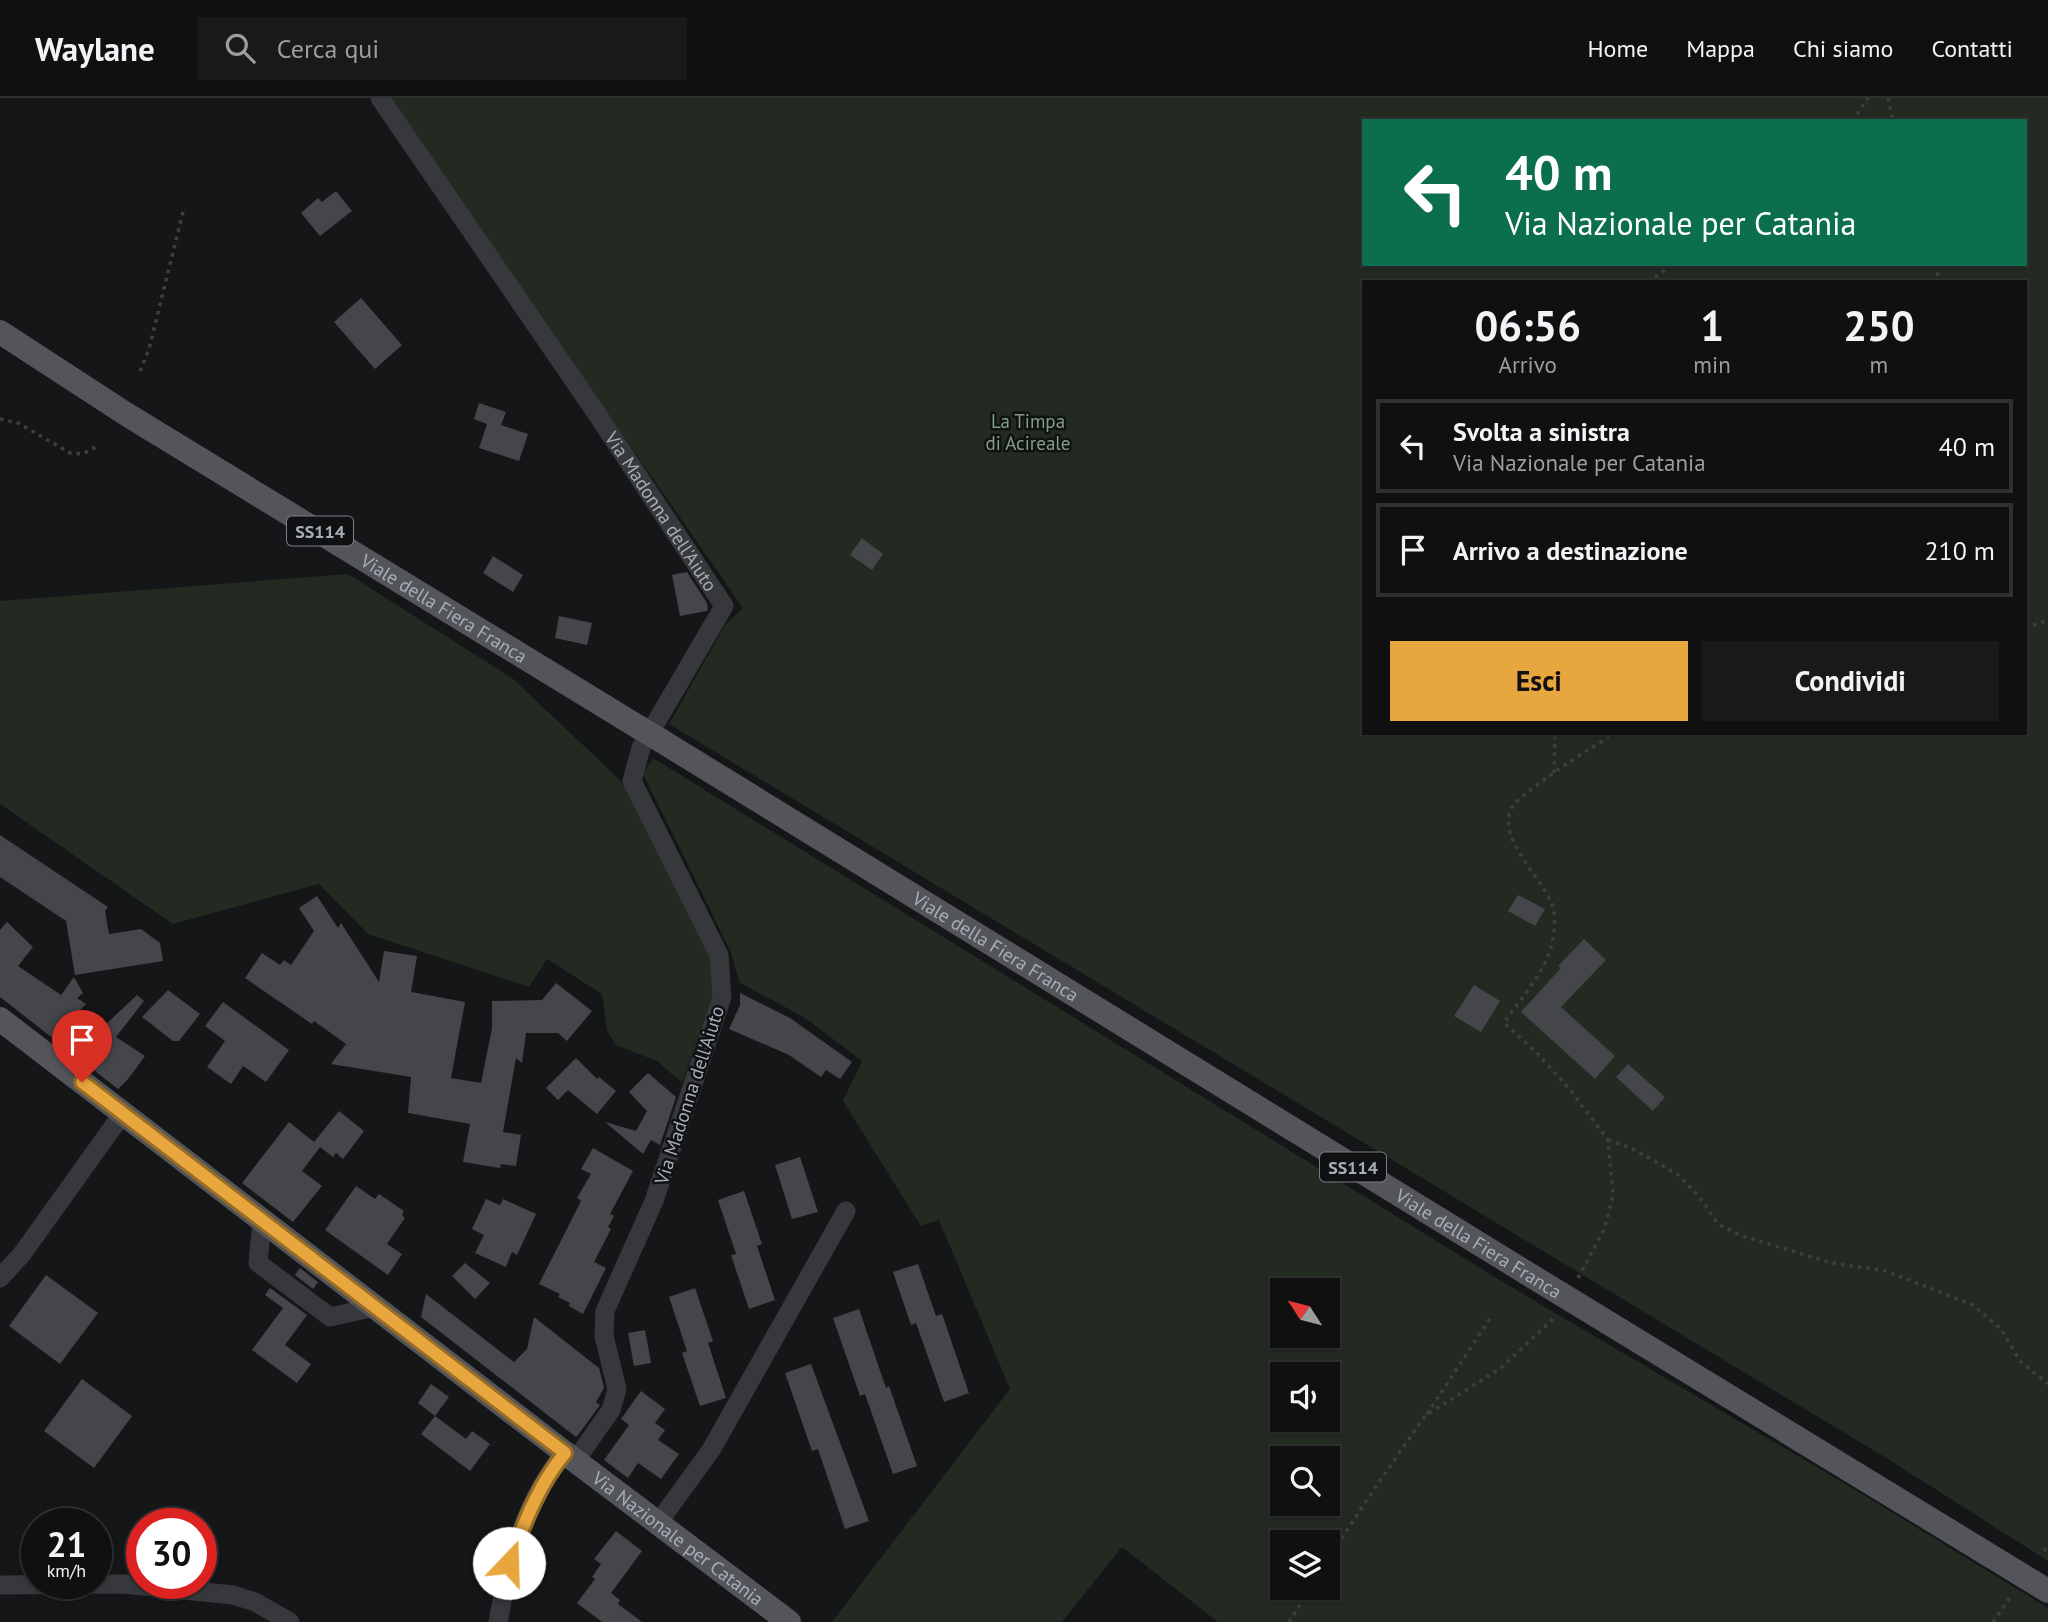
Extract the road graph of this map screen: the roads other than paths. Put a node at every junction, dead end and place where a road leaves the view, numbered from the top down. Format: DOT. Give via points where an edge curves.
graph roads {
  1 [pos="380,98"];
  2 [pos="0,332"];
  3 [pos="0,1019"];
  4 [pos="123,1113"];
  5 [pos="846,1211"];
  6 [pos="262,1220"];
  7 [pos="0,1278"];
  8 [pos="375,1307"];
  9 [pos="570,1457"];
  10 [pos="658,1523"];
  11 [pos="0,1586"];
  12 [pos="2048,1591"];
  13 [pos="290,1622"];
  14 [pos="498,1622"];
  15 [pos="789,1622"];
  1 -- 9 [label="street, Via Madonna dell'Aiuto" via="724,606 641,748 632,781 719,955 722,997 654,1201 605,1311 604,1336 617,1389 611,1410"];
  2 -- 12 [label="main road, Viale della Fiera Franca / SS114" via="126,414"];
  3 -- 4 [label="main road, Via Nazionale per Catania"];
  4 -- 6 [label="main road, Via Nazionale per Catania"];
  4 -- 7 [label="street"];
  5 -- 10 [label="street" via="711,1450"];
  6 -- 8 [label="main road, Via Nazionale per Catania"];
  6 -- 8 [label="street" via="258,1263 330,1317"];
  8 -- 9 [label="main road, Via Nazionale per Catania"];
  9 -- 10 [label="main road, Via Nazionale per Catania"];
  9 -- 14 [label="street" via="553,1466 530,1508 509,1563"];
  10 -- 15 [label="main road, Via Nazionale per Catania"];
  11 -- 13 [label="street" via="124,1584 233,1594"];
}
